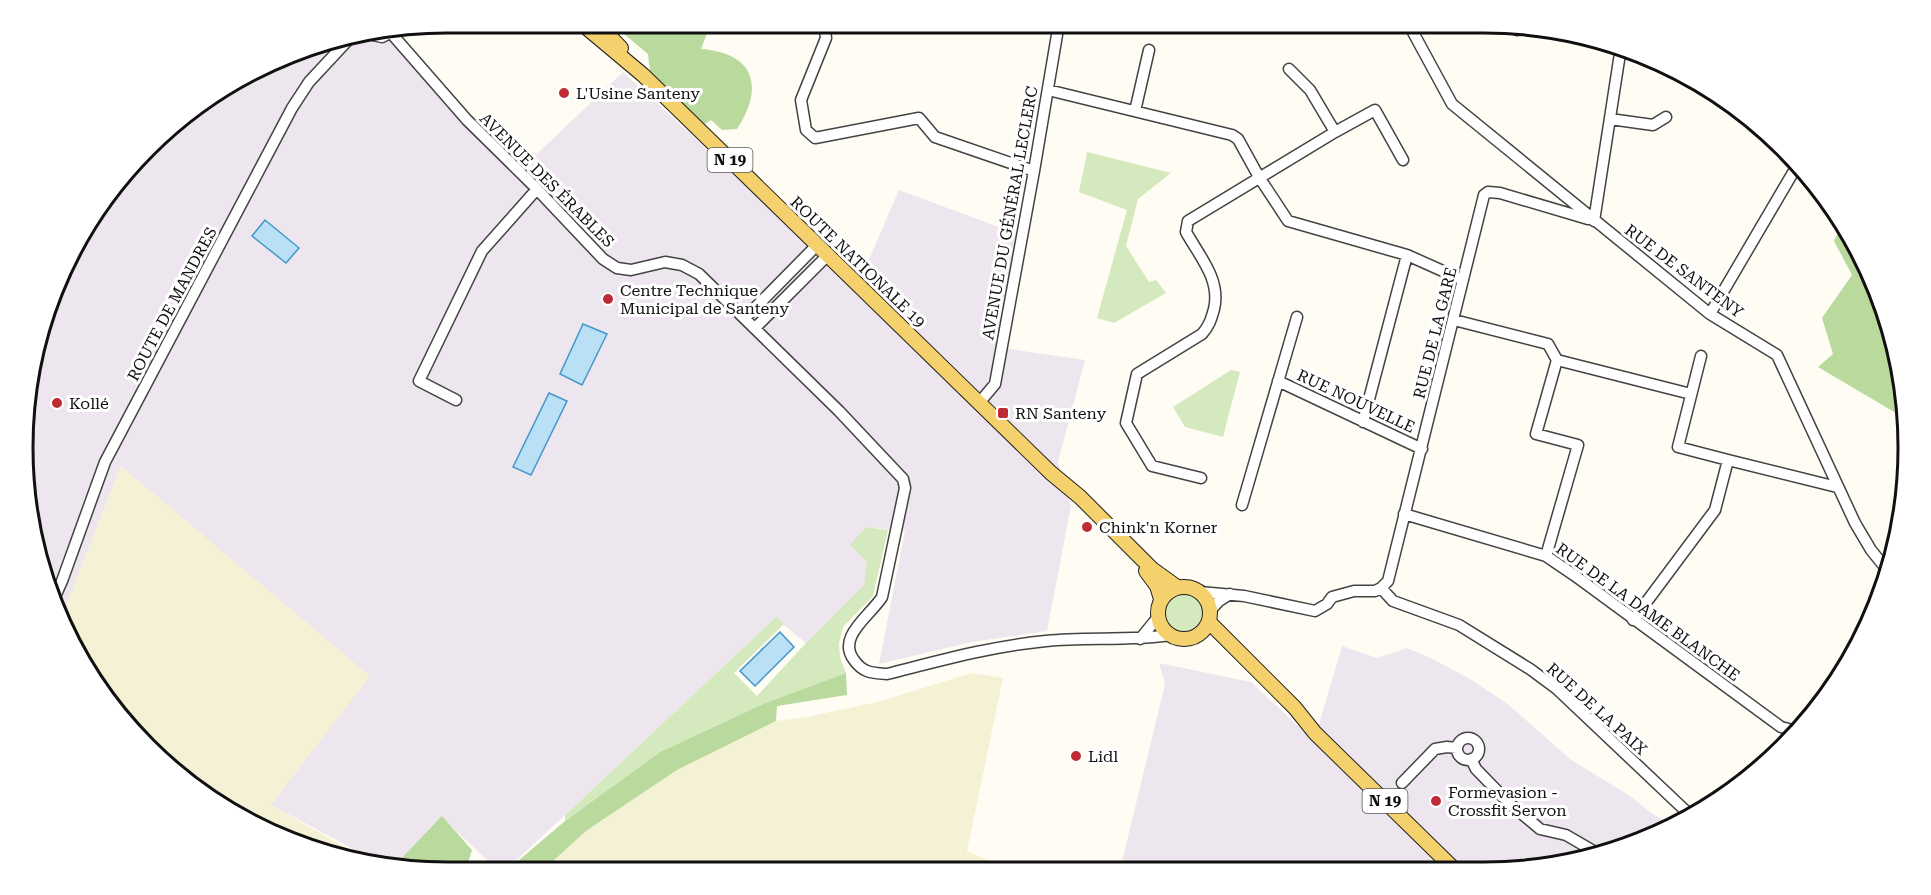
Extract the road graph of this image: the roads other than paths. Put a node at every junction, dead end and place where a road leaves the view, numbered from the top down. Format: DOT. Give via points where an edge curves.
graph roads {
  1 [pos="594,33"];
  2 [pos="607,33"];
  3 [pos="825,33"];
  4 [pos="1057,33"];
  5 [pos="1414,33"];
  6 [pos="395,37"];
  7 [pos="342,47"];
  8 [pos="1149,50"];
  9 [pos="1620,56"];
  10 [pos="1289,69"];
  11 [pos="643,75"];
  12 [pos="1048,90"];
  13 [pos="1135,111"];
  14 [pos="1666,117"];
  15 [pos="1610,118"];
  16 [pos="1335,132"];
  17 [pos="1403,160"];
  18 [pos="1034,171"];
  19 [pos="1793,172"];
  20 [pos="1259,177"];
  21 [pos="537,189"];
  22 [pos="1594,221"];
  23 [pos="817,245"];
  24 [pos="828,255"];
  25 [pos="1407,255"];
  26 [pos="1463,280"];
  27 [pos="1710,314"];
  28 [pos="1297,317"];
  29 [pos="745,318"];
  30 [pos="1454,320"];
  31 [pos="755,328"];
  32 [pos="1701,356"];
  33 [pos="1557,360"];
  34 [pos="1278,381"];
  35 [pos="1691,394"];
  36 [pos="456,400"];
  37 [pos="979,403"];
  38 [pos="1363,422"];
  39 [pos="1422,449"];
  40 [pos="1728,460"];
  41 [pos="1051,473"];
  42 [pos="1201,478"];
  43 [pos="1836,487"];
  44 [pos="1242,505"];
  45 [pos="1404,514"];
  46 [pos="1546,556"];
  47 [pos="1881,563"];
  48 [pos="1177,587"];
  49 [pos="1381,588"];
  50 [pos="58,589"];
  51 [pos="1200,592"];
  52 [pos="1230,594"];
  53 [pos="1161,599"];
  54 [pos="1209,616"];
  55 [pos="1158,617"];
  56 [pos="1634,620"];
  57 [pos="1171,635"];
  58 [pos="1198,635"];
  59 [pos="1140,639"];
  60 [pos="1788,729"];
  61 [pos="1316,734"];
  62 [pos="1457,748"];
  63 [pos="1471,759"];
  64 [pos="1402,783"];
  65 [pos="1684,810"];
  66 [pos="1589,848"];
  67 [pos="1447,862"];
  1 -- 11 [label="main road, ROUTE NATIONALE 19 / N 19"];
  2 -- 11 [label="main road, ROUTE NATIONALE 19 / N 19"];
  3 -- 18 [label="street" via="801,100 806,130 814,138 920,118 935,137"];
  4 -- 12 [label="street, AVENUE DU GÉNÉRAL LECLERC"];
  5 -- 22 [label="street, RUE DE SANTENY" via="1452,104"];
  6 -- 21 [label="street, AVENUE DES ÉRABLES" via="467,120"];
  7 -- 50 [label="street, ROUTE DE MANDRES" via="309,82 290,112 105,462"];
  8 -- 13 [label="street"];
  9 -- 15 [label="street"];
  10 -- 16 [label="street" via="1310,90"];
  11 -- 23 [label="main road, ROUTE NATIONALE 19 / N 19"];
  12 -- 13 [label="street"];
  12 -- 18 [label="street, AVENUE DU GÉNÉRAL LECLERC"];
  13 -- 20 [label="street" via="1232,135"];
  14 -- 15 [label="street" via="1653,125"];
  15 -- 22 [label="street"];
  16 -- 17 [label="street" via="1375,110"];
  16 -- 20 [label="street"];
  18 -- 37 [label="street, AVENUE DU GÉNÉRAL LECLERC" via="995,384"];
  19 -- 27 [label="street"];
  20 -- 25 [label="street" via="1287,220"];
  20 -- 42 [label="street" via="1188,221 1186,232 1216,287 1210,326 1137,374 1126,423 1152,466"];
  21 -- 29 [label="street, AVENUE DES ÉRABLES" via="603,259 617,268 631,270 665,262 682,266 699,274"];
  21 -- 36 [label="street" via="482,251 419,381"];
  22 -- 26 [label="street, RUE DE LA GARE" via="1488,192 1484,195"];
  22 -- 27 [label="street, RUE DE SANTENY"];
  23 -- 24 [label="main road, ROUTE NATIONALE 19 / N 19"];
  23 -- 29 [label="street"];
  24 -- 31 [label="street"];
  24 -- 37 [label="main road, ROUTE NATIONALE 19 / N 19"];
  25 -- 26 [label="street"];
  25 -- 38 [label="street"];
  26 -- 30 [label="street, RUE DE LA GARE"];
  27 -- 43 [label="street, RUE DE SANTENY" via="1777,355"];
  28 -- 34 [label="street"];
  29 -- 31 [label="street, AVENUE DES ÉRABLES"];
  30 -- 33 [label="street" via="1548,344"];
  30 -- 39 [label="street, RUE DE LA GARE"];
  31 -- 59 [label="street, AVENUE DES ÉRABLES" via="903,479 905,488 882,597 850,639 852,658 860,668 869,674 887,674 1015,645"];
  32 -- 35 [label="street"];
  33 -- 35 [label="street"];
  33 -- 46 [label="street" via="1536,434 1578,445"];
  34 -- 38 [label="street, RUE NOUVELLE"];
  34 -- 44 [label="street"];
  35 -- 40 [label="street" via="1678,447"];
  37 -- 41 [label="main road, ROUTE NATIONALE 19 / N 19"];
  38 -- 39 [label="street, RUE NOUVELLE"];
  39 -- 45 [label="street, RUE DE LA GARE"];
  40 -- 43 [label="street"];
  40 -- 56 [label="street" via="1715,510"];
  41 -- 48 [label="main road, ROUTE NATIONALE 19 / N 19"];
  41 -- 53 [label="main road, ROUTE NATIONALE 19 / N 19" via="1065,492 1148,573"];
  43 -- 47 [label="street, RUE DE SANTENY" via="1870,550"];
  45 -- 46 [label="street, RUE DE LA DAME BLANCHE"];
  45 -- 49 [label="street, RUE DE LA GARE" via="1388,580"];
  46 -- 56 [label="street, RUE DE LA DAME BLANCHE"];
  48 -- 51 [label="main road"];
  48 -- 53 [label="main road"];
  49 -- 52 [label="street" via="1332,597 1315,611"];
  49 -- 65 [label="street, RUE DE LA PAIX" via="1393,601 1459,626 1530,669 1557,689"];
  51 -- 52 [label="street"];
  51 -- 54 [label="main road" via="1208,602"];
  52 -- 54 [label="street" via="1219,600"];
  53 -- 55 [label="main road"];
  54 -- 58 [label="main road"];
  54 -- 61 [label="main road, N 19"];
  55 -- 57 [label="main road"];
  55 -- 59 [label="street"];
  56 -- 60 [label="street, RUE DE LA DAME BLANCHE"];
  57 -- 58 [label="main road" via="1181,639"];
  57 -- 59 [label="street"];
  58 -- 61 [label="main road, N 19" via="1217,642 1279,704"];
  61 -- 67 [label="main road, N 19"];
  62 -- 63 [label="street" via="1461,758"];
  62 -- 63 [label="street" via="1463,739 1473,740 1479,748"];
  62 -- 64 [label="street" via="1435,749"];
  63 -- 66 [label="street" via="1509,803 1540,829 1566,835"];
}
